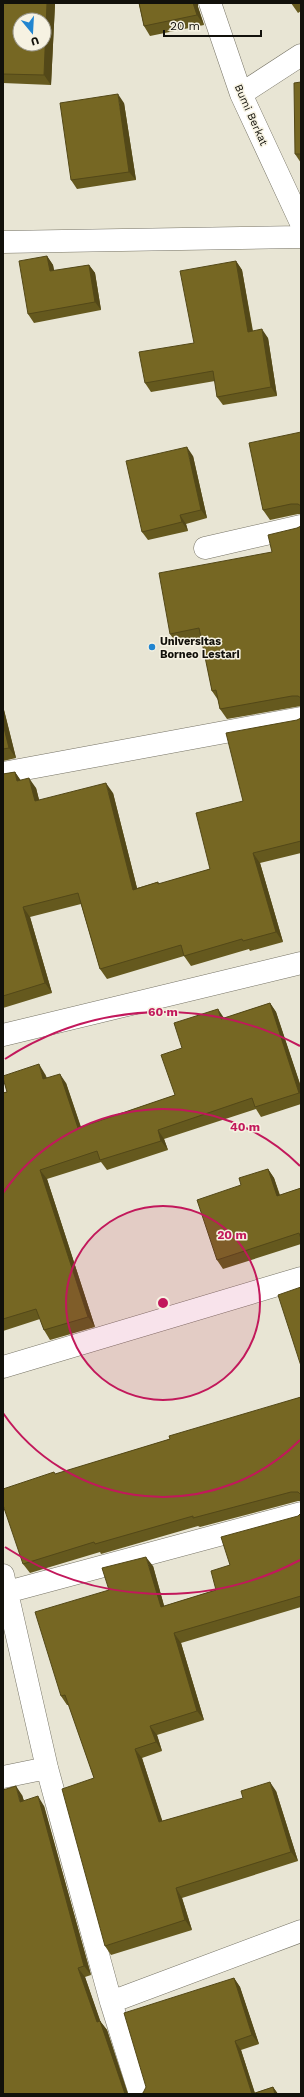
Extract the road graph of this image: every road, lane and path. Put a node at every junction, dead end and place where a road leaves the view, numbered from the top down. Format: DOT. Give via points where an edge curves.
graph roads {
  1 [pos="210,3"];
  2 [pos="301,55"];
  3 [pos="240,94"];
  4 [pos="301,223"];
  5 [pos="301,237"];
  6 [pos="3,242"];
  7 [pos="301,526"];
  8 [pos="205,548"];
  9 [pos="301,718"];
  10 [pos="3,773"];
  11 [pos="300,968"];
  12 [pos="3,1035"];
  13 [pos="301,1278"];
  14 [pos="3,1367"];
  15 [pos="301,1513"];
  16 [pos="5,1584"];
  17 [pos="47,1768"];
  18 [pos="3,1777"];
  19 [pos="301,1931"];
  20 [pos="111,2002"];
  21 [pos="140,2094"];
  1 -- 3 [label="street, Bumi Berkat"];
  2 -- 3 [label="street"];
  3 -- 4 [label="street, Bumi Berkat"];
  5 -- 6 [label="street"];
  7 -- 8 [label="street"];
  9 -- 10 [label="street"];
  11 -- 12 [label="street"];
  13 -- 14 [label="street"];
  15 -- 16 [label="street"];
  16 -- 17 [label="street"];
  17 -- 18 [label="street"];
  17 -- 20 [label="street"];
  19 -- 20 [label="street"];
  20 -- 21 [label="street"];
}
